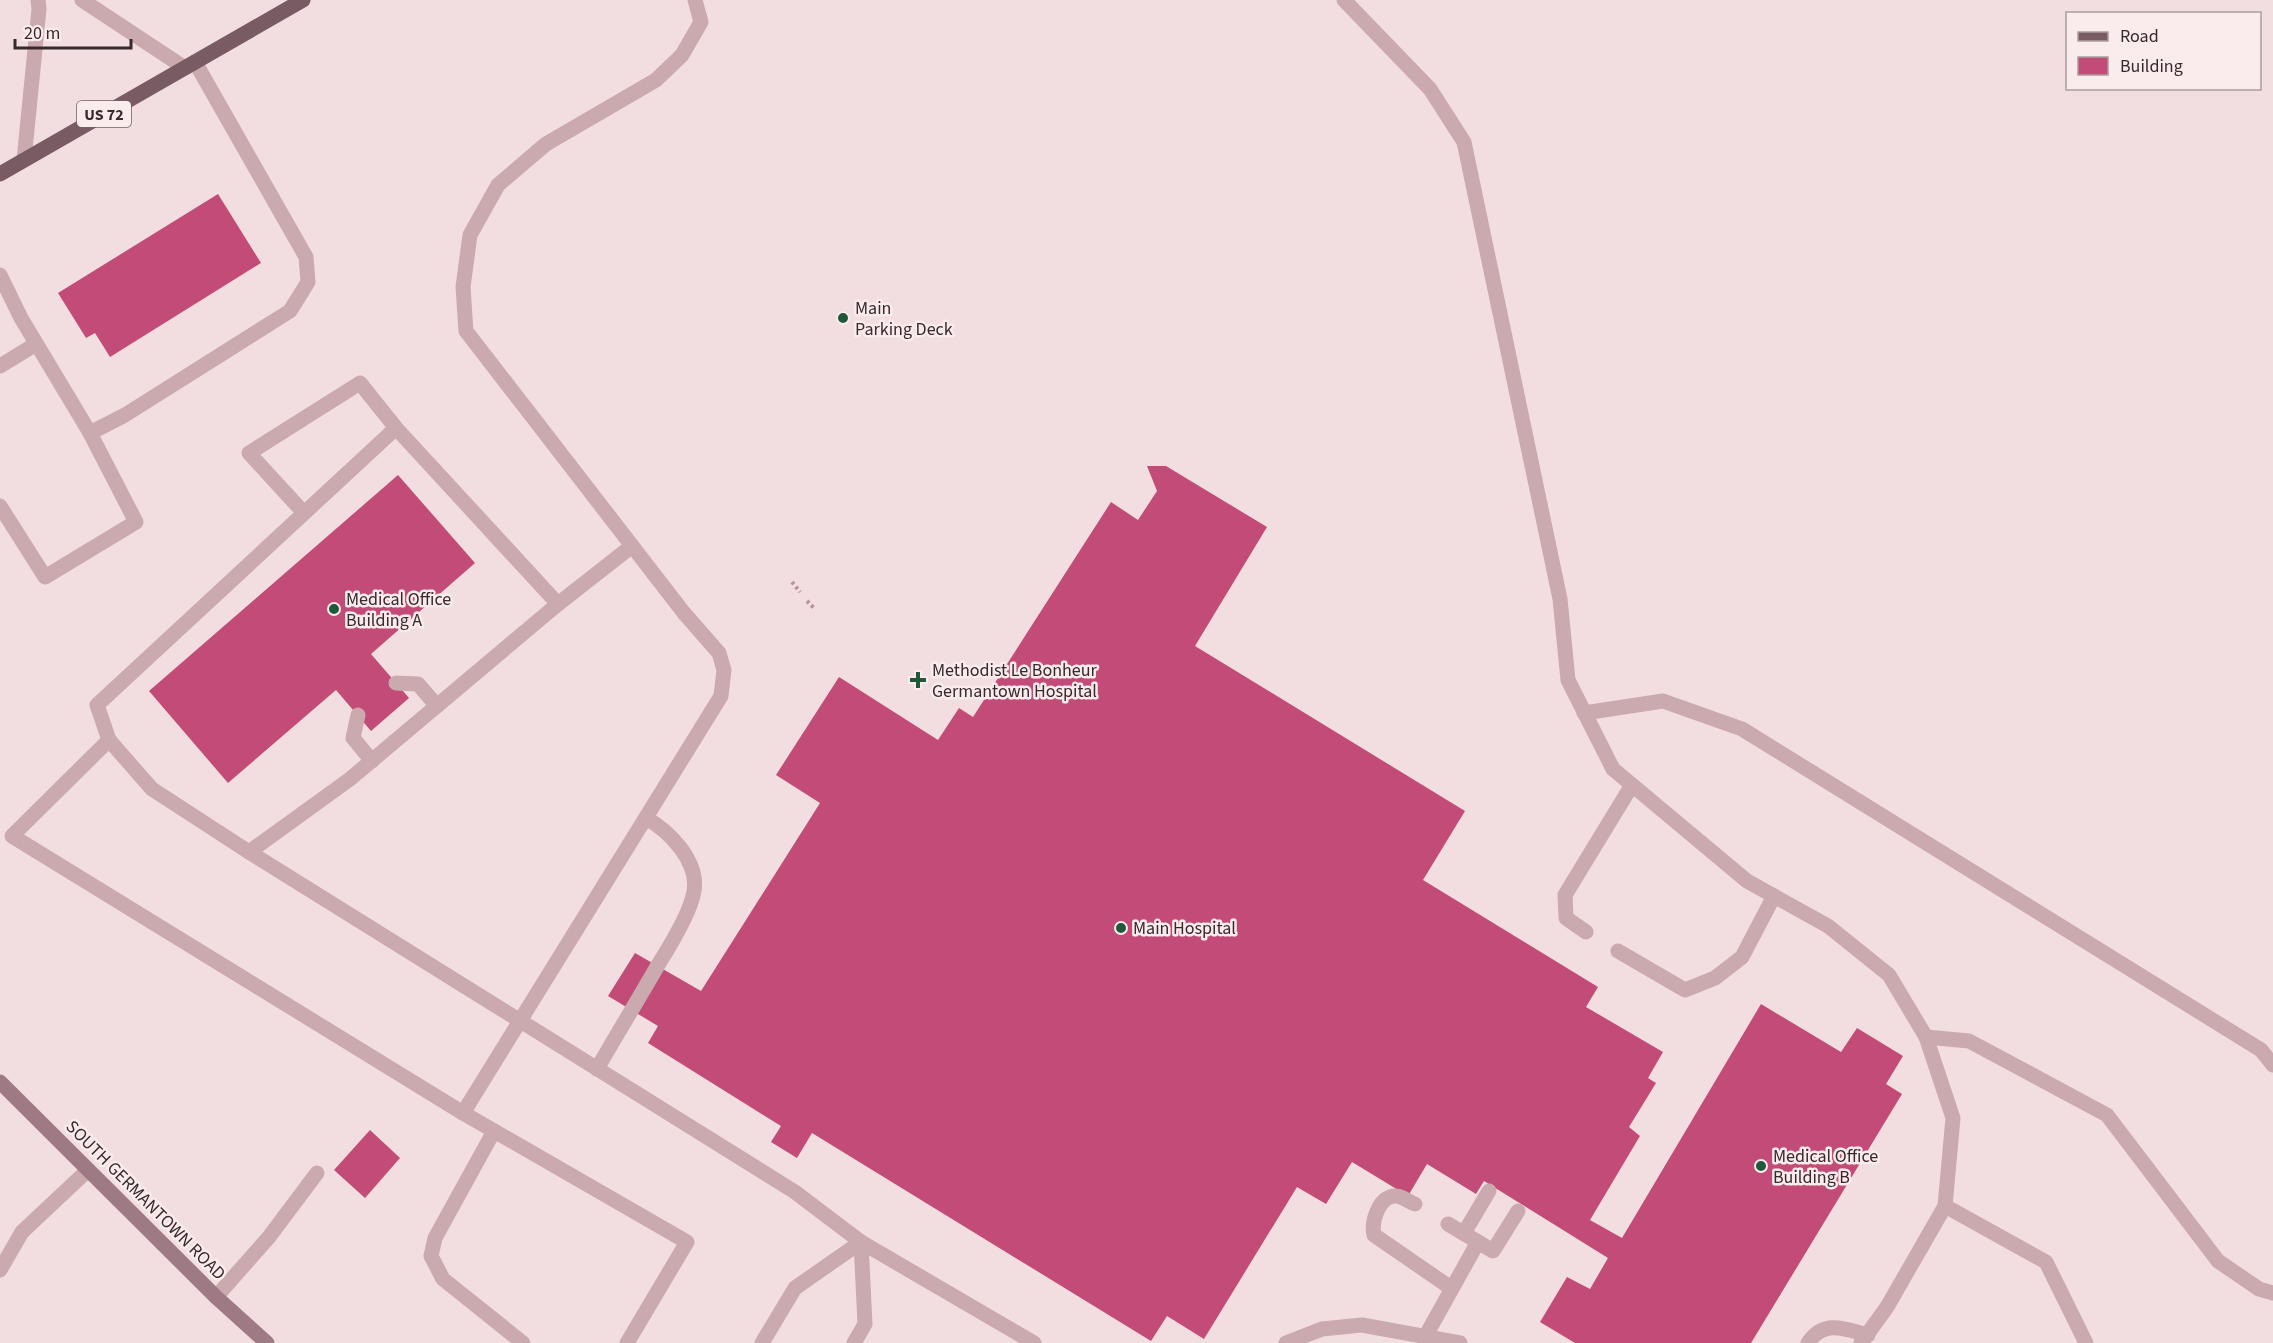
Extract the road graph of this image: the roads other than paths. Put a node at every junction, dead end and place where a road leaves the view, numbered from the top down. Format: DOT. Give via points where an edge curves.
graph roads {
  1 [pos="38,0"];
  2 [pos="82,0"];
  3 [pos="303,0"];
  4 [pos="695,0"];
  5 [pos="1344,0"];
  6 [pos="190,65"];
  7 [pos="24,160"];
  8 [pos="0,174"];
  9 [pos="0,275"];
  10 [pos="36,344"];
  11 [pos="0,366"];
  12 [pos="396,428"];
  13 [pos="90,432"];
  14 [pos="0,506"];
  15 [pos="304,513"];
  16 [pos="632,546"];
  17 [pos="558,604"];
  18 [pos="396,683"];
  19 [pos="437,706"];
  20 [pos="1584,713"];
  21 [pos="358,715"];
  22 [pos="109,740"];
  23 [pos="372,761"];
  24 [pos="1632,785"];
  25 [pos="646,818"];
  26 [pos="249,852"];
  27 [pos="1774,896"];
  28 [pos="1586,932"];
  29 [pos="1618,951"];
  30 [pos="520,1022"];
  31 [pos="1926,1037"];
  32 [pos="2273,1065"];
  33 [pos="597,1069"];
  34 [pos="0,1082"];
  35 [pos="463,1113"];
  36 [pos="494,1131"];
  37 [pos="88,1170"];
  38 [pos="317,1173"];
  39 [pos="1489,1191"];
  40 [pos="1415,1204"];
  41 [pos="1945,1206"];
  42 [pos="1518,1211"];
  43 [pos="1448,1224"];
  44 [pos="1464,1233"];
  45 [pos="861,1242"];
  46 [pos="1478,1242"];
  47 [pos="0,1270"];
  48 [pos="1451,1288"];
  49 [pos="2273,1293"];
  50 [pos="216,1297"];
  51 [pos="1425,1336"];
  52 [pos="1864,1339"];
  53 [pos="267,1343"];
  54 [pos="523,1343"];
  55 [pos="627,1343"];
  56 [pos="762,1343"];
  57 [pos="854,1343"];
  58 [pos="1034,1343"];
  59 [pos="1286,1343"];
  60 [pos="1460,1343"];
  61 [pos="1808,1343"];
  62 [pos="2086,1343"];
  1 -- 7 [label="lane"];
  2 -- 6 [label="lane"];
  3 -- 6 [label="main road, US 72"];
  4 -- 16 [label="lane" via="701,22 682,55 656,80 546,144 498,185 470,235 463,287 466,331"];
  5 -- 20 [label="lane" via="1430,89 1464,142 1560,599 1568,680"];
  6 -- 7 [label="main road, US 72"];
  6 -- 13 [label="lane" via="306,257 308,282 290,311 125,415"];
  7 -- 8 [label="main road, US 72"];
  9 -- 10 [label="lane"];
  10 -- 11 [label="lane"];
  10 -- 13 [label="lane"];
  12 -- 15 [label="lane"];
  12 -- 15 [label="lane" via="360,383 249,453"];
  12 -- 17 [label="lane"];
  13 -- 14 [label="lane" via="136,522 45,577"];
  15 -- 22 [label="lane" via="97,705"];
  16 -- 17 [label="lane"];
  16 -- 25 [label="lane" via="719,653 724,670 721,696"];
  17 -- 19 [label="lane"];
  18 -- 19 [label="lane" via="418,684"];
  19 -- 23 [label="lane"];
  20 -- 24 [label="lane" via="1613,769"];
  20 -- 32 [label="lane" via="1663,701 1742,729 2261,1050"];
  21 -- 23 [label="lane" via="353,738"];
  22 -- 26 [label="lane" via="152,789"];
  22 -- 35 [label="lane" via="12,836"];
  23 -- 26 [label="lane"];
  24 -- 27 [label="lane" via="1747,881"];
  24 -- 28 [label="lane" via="1565,895 1566,918"];
  25 -- 30 [label="lane"];
  25 -- 33 [label="lane" via="658,824 687,857 695,890 678,932"];
  26 -- 30 [label="lane"];
  27 -- 29 [label="lane" via="1742,957 1715,978 1685,990"];
  27 -- 31 [label="lane" via="1828,926 1889,975"];
  30 -- 33 [label="lane"];
  30 -- 35 [label="lane"];
  31 -- 41 [label="lane" via="1953,1118"];
  31 -- 49 [label="lane" via="1969,1041 2107,1115 2218,1261"];
  33 -- 45 [label="lane" via="795,1192"];
  34 -- 37 [label="street, SOUTH GERMANTOWN ROAD"];
  35 -- 36 [label="lane"];
  36 -- 54 [label="lane" via="435,1238 431,1256 443,1279"];
  36 -- 55 [label="lane" via="687,1242"];
  37 -- 47 [label="lane" via="22,1232"];
  37 -- 50 [label="street, SOUTH GERMANTOWN ROAD"];
  38 -- 50 [label="lane" via="269,1237"];
  39 -- 44 [label="lane"];
  40 -- 48 [label="lane" via="1400,1197 1389,1198 1373,1218 1374,1235"];
  41 -- 52 [label="lane"];
  41 -- 62 [label="lane" via="2046,1262"];
  42 -- 46 [label="lane" via="1493,1251"];
  43 -- 44 [label="lane"];
  44 -- 46 [label="lane"];
  45 -- 56 [label="lane" via="795,1288"];
  45 -- 57 [label="lane" via="865,1324"];
  45 -- 58 [label="lane"];
  46 -- 48 [label="lane"];
  48 -- 51 [label="lane"];
  50 -- 53 [label="street, SOUTH GERMANTOWN ROAD"];
  51 -- 59 [label="lane" via="1362,1325 1322,1329"];
  51 -- 60 [label="lane"];
  52 -- 61 [label="lane" via="1834,1326 1818,1332"];
}
